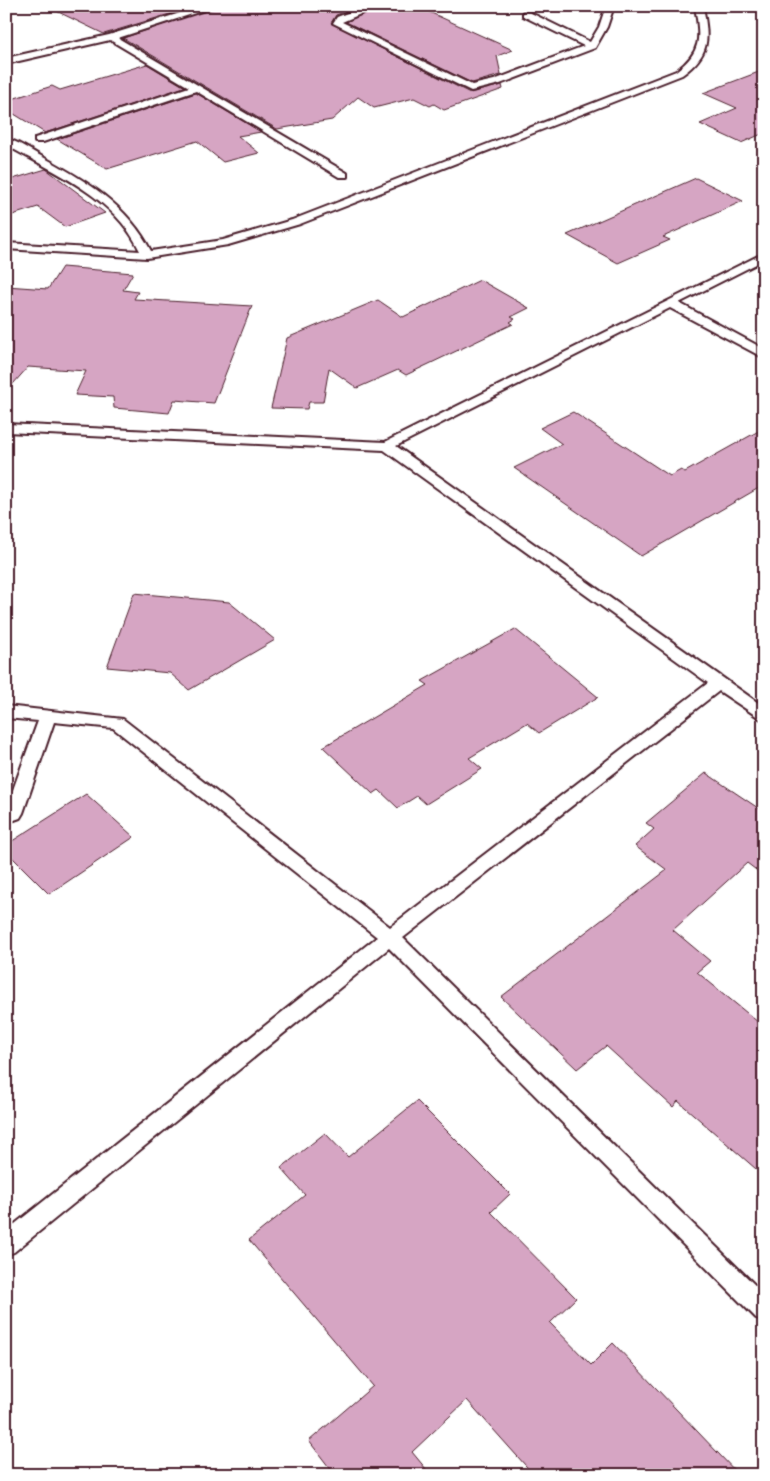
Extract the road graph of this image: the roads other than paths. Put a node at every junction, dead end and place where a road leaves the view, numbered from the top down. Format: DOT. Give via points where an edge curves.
graph roads {
  1 [pos="213,6"];
  2 [pos="375,6"];
  3 [pos="610,6"];
  4 [pos="700,6"];
  5 [pos="526,14"];
  6 [pos="111,37"];
  7 [pos="592,46"];
  8 [pos="6,61"];
  9 [pos="196,88"];
  10 [pos="39,140"];
  11 [pos="6,141"];
  12 [pos="343,175"];
  13 [pos="6,246"];
  14 [pos="147,255"];
  15 [pos="764,256"];
  16 [pos="670,303"];
  17 [pos="764,354"];
  18 [pos="6,428"];
  19 [pos="387,446"];
  20 [pos="718,683"];
  21 [pos="6,712"];
  22 [pos="764,715"];
  23 [pos="48,716"];
  24 [pos="6,817"];
  25 [pos="390,937"];
  26 [pos="6,1245"];
  27 [pos="764,1310"];
  1 -- 6 [label="lane"];
  2 -- 7 [label="lane" via="337,23 471,88 497,82"];
  3 -- 7 [label="lane"];
  4 -- 14 [label="lane" via="703,49 698,58 679,73 296,222 224,243"];
  5 -- 7 [label="lane"];
  6 -- 8 [label="lane"];
  6 -- 9 [label="lane"];
  9 -- 10 [label="lane"];
  9 -- 12 [label="lane"];
  11 -- 14 [label="lane" via="116,209 136,230"];
  13 -- 14 [label="lane"];
  15 -- 16 [label="lane"];
  16 -- 17 [label="lane"];
  16 -- 19 [label="lane"];
  18 -- 19 [label="lane"];
  19 -- 20 [label="lane"];
  20 -- 22 [label="lane"];
  20 -- 25 [label="lane"];
  21 -- 23 [label="lane"];
  23 -- 24 [label="lane" via="14,813"];
  23 -- 25 [label="lane" via="117,723"];
  25 -- 26 [label="lane"];
  25 -- 27 [label="lane"];
}
